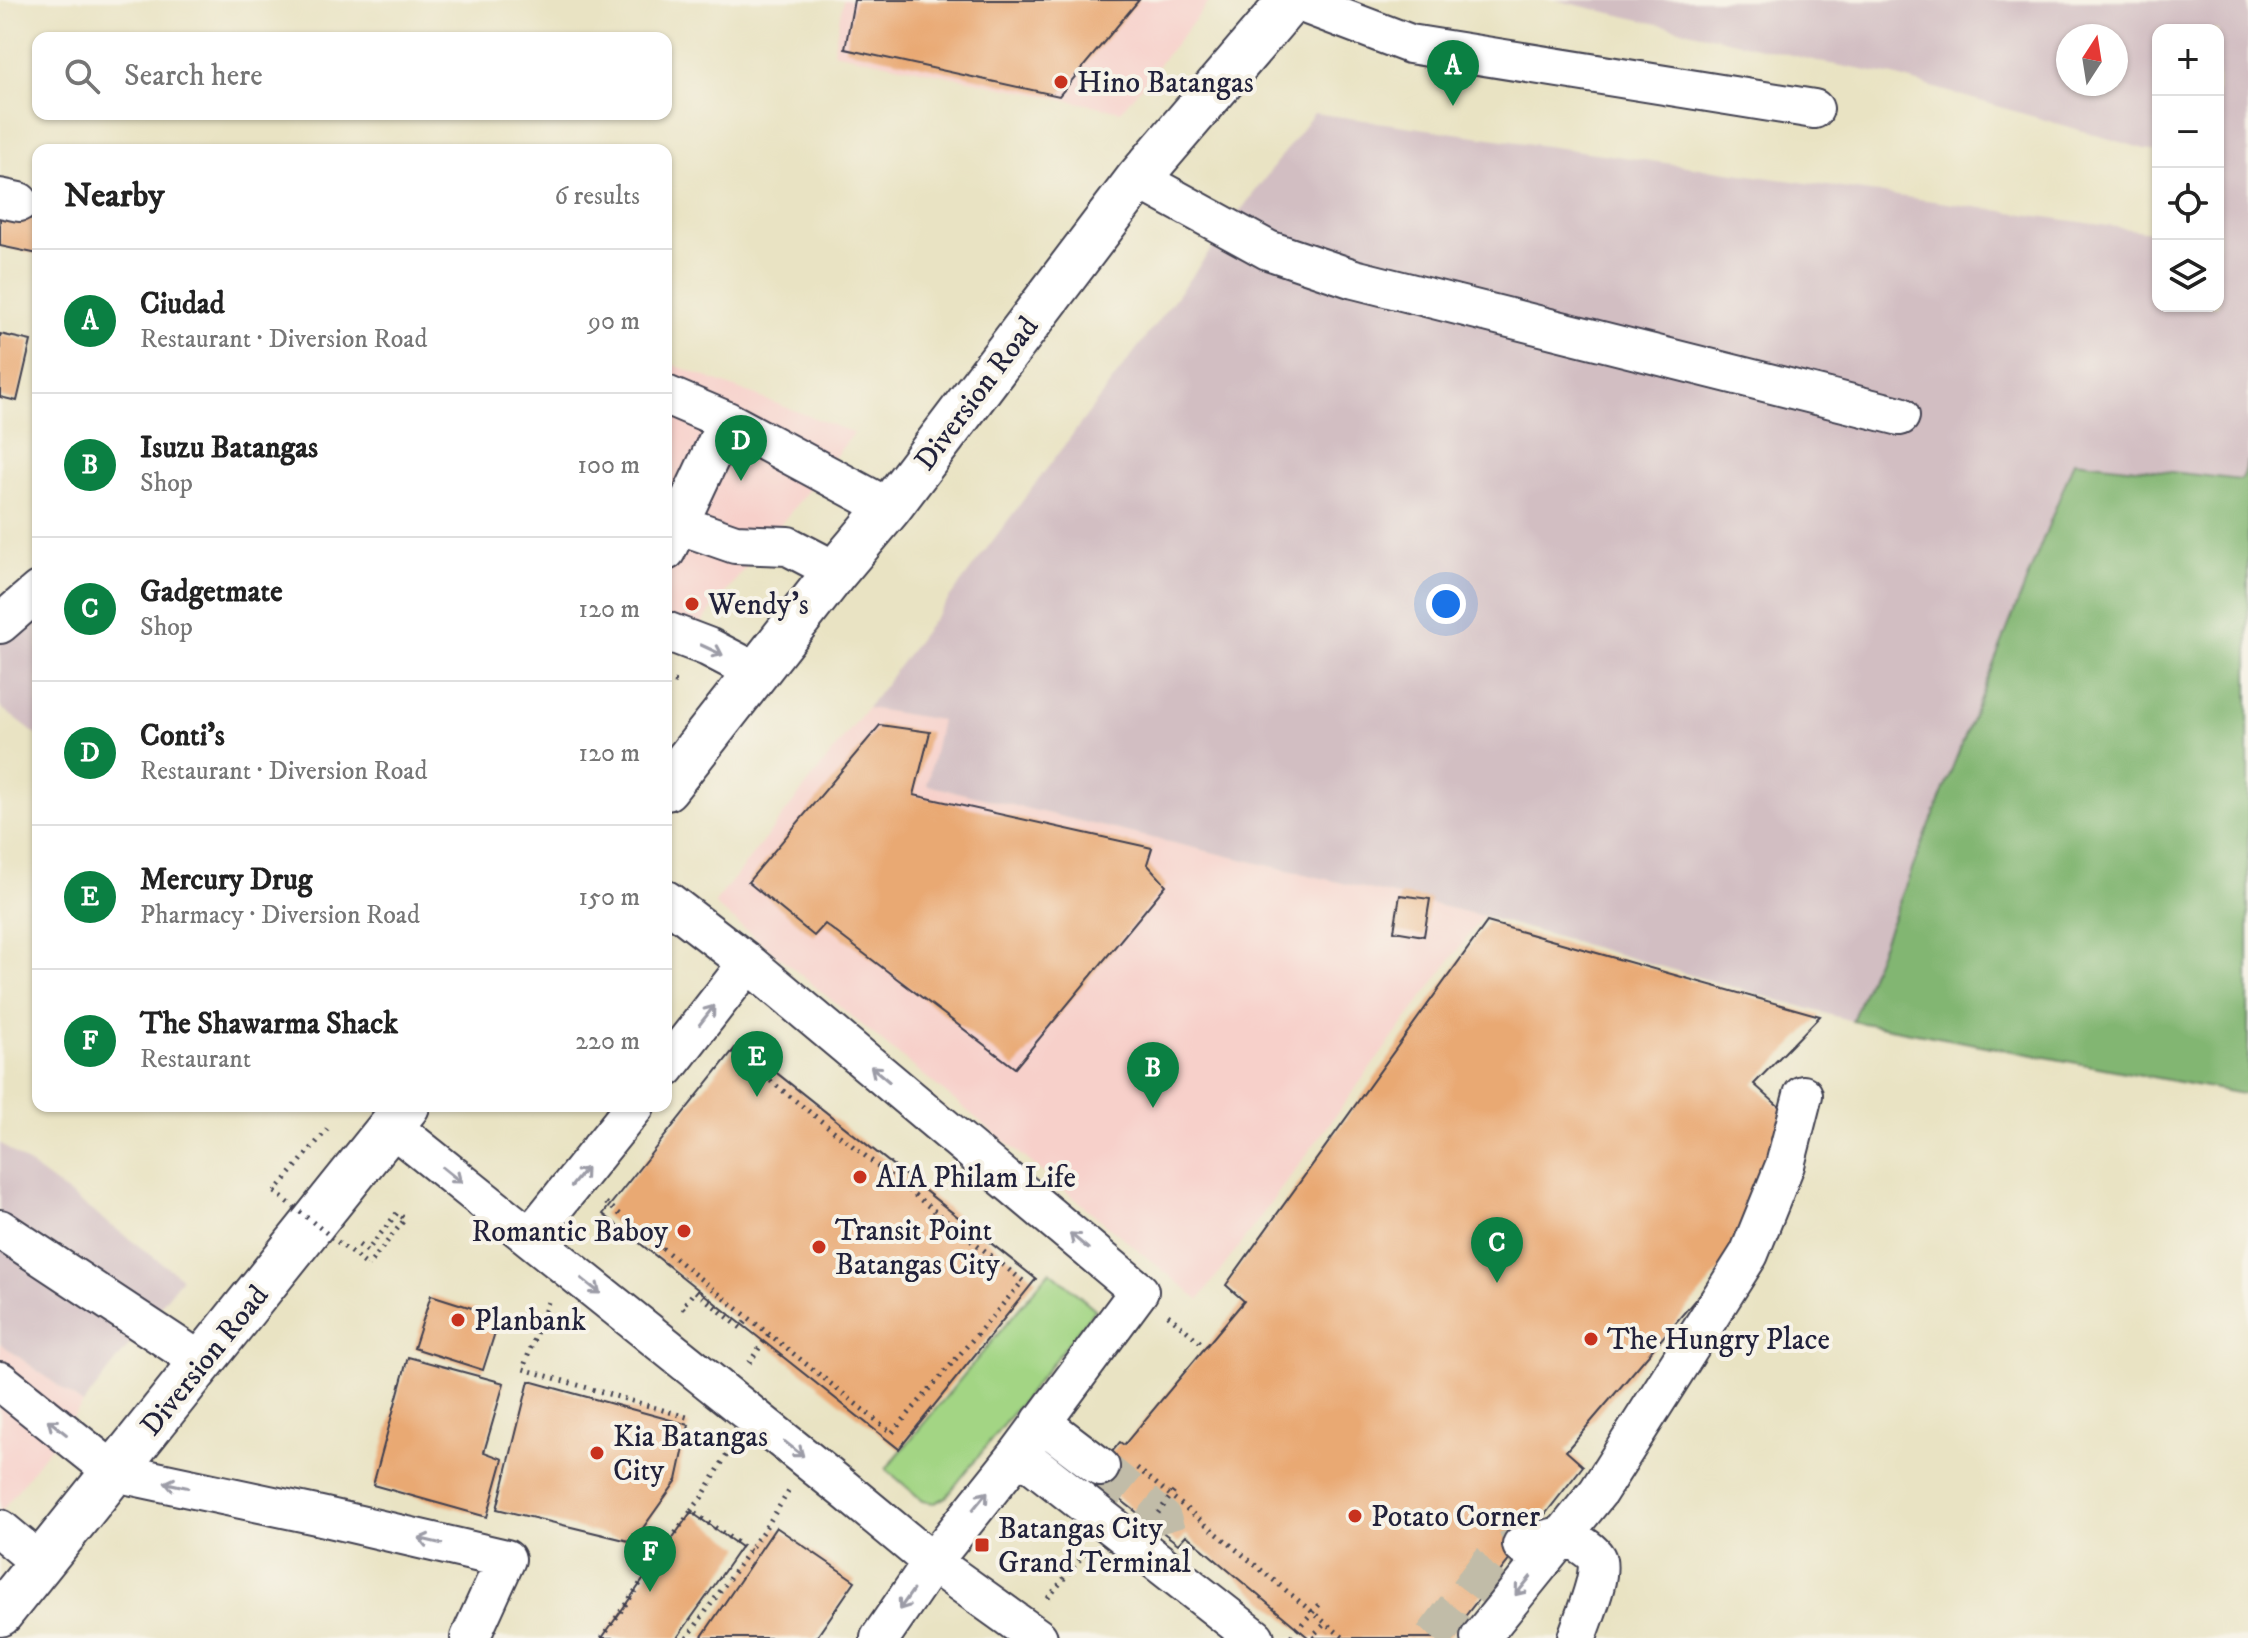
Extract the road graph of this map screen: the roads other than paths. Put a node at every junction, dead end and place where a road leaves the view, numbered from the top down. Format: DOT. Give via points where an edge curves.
graph roads {
  1 [pos="1292,0"];
  2 [pos="1814,109"];
  3 [pos="1138,179"];
  4 [pos="672,398"];
  5 [pos="1900,416"];
  6 [pos="727,421"];
  7 [pos="889,508"];
  8 [pos="672,531"];
  9 [pos="672,537"];
  10 [pos="836,571"];
  11 [pos="32,596"];
  12 [pos="0,624"];
  13 [pos="672,633"];
  14 [pos="756,672"];
  15 [pos="672,780"];
  16 [pos="672,905"];
  17 [pos="748,963"];
  18 [pos="672,1060"];
  19 [pos="1803,1095"];
  20 [pos="630,1112"];
  21 [pos="399,1116"];
  22 [pos="0,1229"];
  23 [pos="530,1237"];
  24 [pos="203,1363"];
  25 [pos="0,1381"];
  26 [pos="1041,1422"];
  27 [pos="1019,1453"];
  28 [pos="1118,1467"];
  29 [pos="114,1472"];
  30 [pos="0,1529"];
  31 [pos="1565,1535"];
  32 [pos="1522,1545"];
  33 [pos="932,1562"];
  34 [pos="41,1563"];
  35 [pos="0,1614"];
  36 [pos="1017,1635"];
  37 [pos="470,1638"];
  38 [pos="880,1638"];
  39 [pos="1255,1638"];
  40 [pos="1480,1638"];
  41 [pos="1577,1638"];
  1 -- 2 [label="street" via="1410,44"];
  1 -- 3 [label="highway, Diversion Road"];
  3 -- 5 [label="street" via="1268,250 1354,279"];
  3 -- 7 [label="highway, Diversion Road"];
  4 -- 6 [label="street"];
  6 -- 7 [label="street"];
  6 -- 8 [label="street"];
  7 -- 10 [label="highway, Diversion Road"];
  9 -- 10 [label="street" via="788,546"];
  10 -- 14 [label="highway, Diversion Road"];
  11 -- 12 [label="street"];
  13 -- 14 [label="street, one-way"];
  14 -- 15 [label="highway, Diversion Road"];
  16 -- 17 [label="street"];
  18 -- 17 [label="street, one-way"];
  26 -- 17 [label="street, one-way" via="1139,1291"];
  19 -- 31 [label="street" via="1785,1165 1749,1254 1598,1492"];
  23 -- 20 [label="street, one-way"];
  21 -- 23 [label="street, one-way"];
  21 -- 24 [label="highway, Diversion Road"];
  22 -- 24 [label="street"];
  23 -- 33 [label="street, one-way"];
  24 -- 29 [label="highway, Diversion Road"];
  29 -- 25 [label="street, one-way"];
  26 -- 27 [label="street"];
  26 -- 28 [label="street"];
  33 -- 27 [label="street, one-way"];
  27 -- 39 [label="street" via="1154,1542"];
  29 -- 34 [label="highway, Diversion Road"];
  37 -- 29 [label="street, one-way" via="506,1559"];
  30 -- 34 [label="street"];
  31 -- 32 [label="street"];
  31 -- 40 [label="street, one-way"];
  31 -- 41 [label="street" via="1598,1562"];
  33 -- 36 [label="street"];
  33 -- 38 [label="street, one-way"];
  34 -- 35 [label="highway, Diversion Road"];
}
